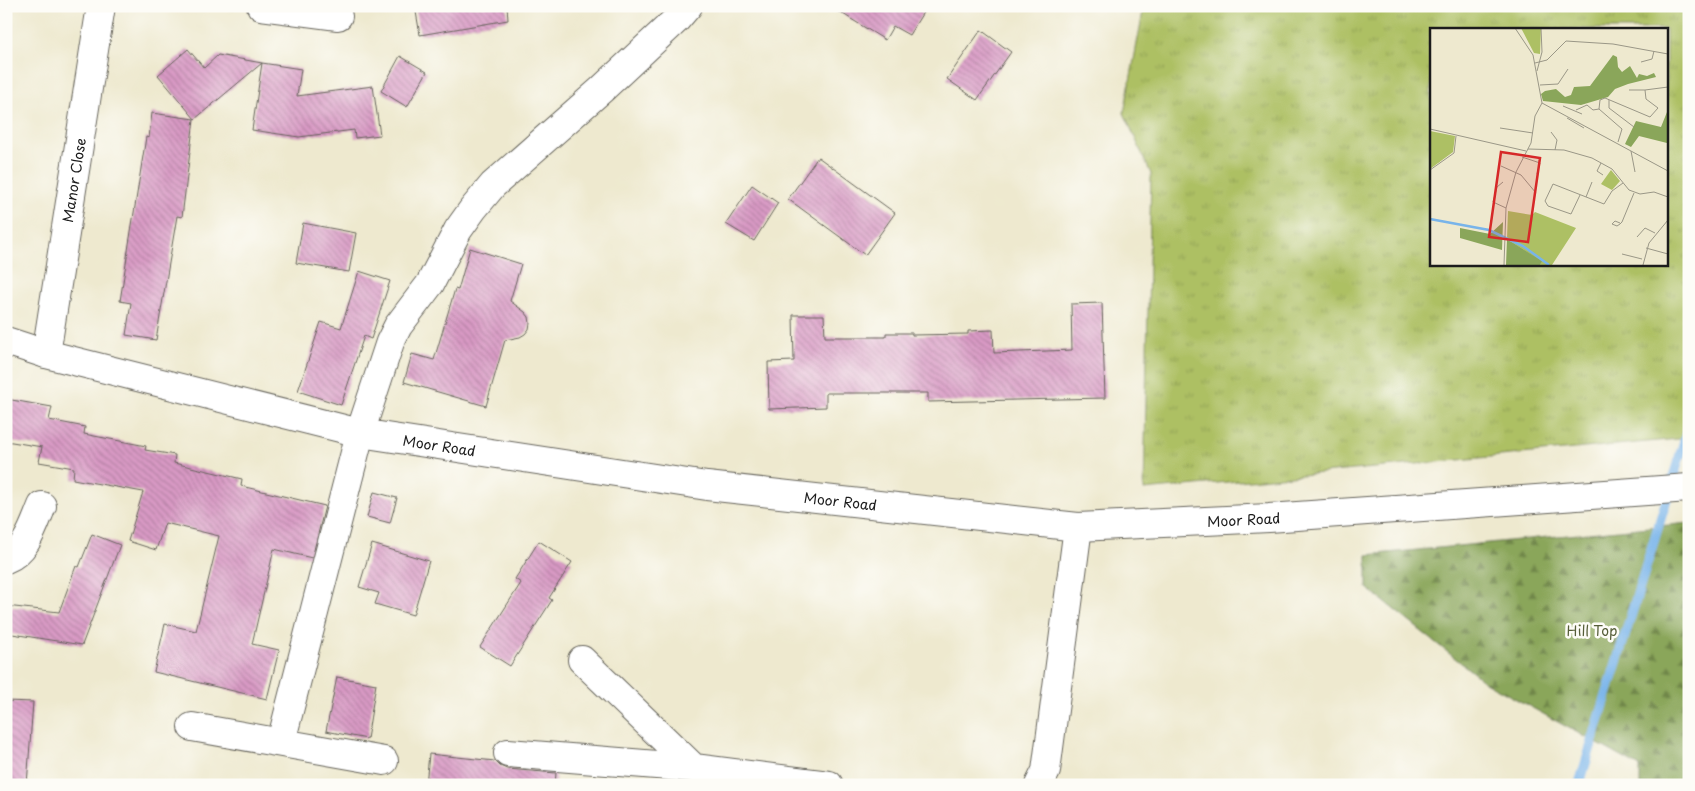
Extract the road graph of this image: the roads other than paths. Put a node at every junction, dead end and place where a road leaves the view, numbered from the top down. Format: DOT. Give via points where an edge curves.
graph roads {
  1 [pos="101,6"];
  2 [pos="262,6"];
  3 [pos="688,6"];
  4 [pos="338,16"];
  5 [pos="6,341"];
  6 [pos="46,354"];
  7 [pos="360,433"];
  8 [pos="1689,488"];
  9 [pos="42,506"];
  10 [pos="1078,527"];
  11 [pos="6,559"];
  12 [pos="582,660"];
  13 [pos="192,727"];
  14 [pos="281,742"];
  15 [pos="508,753"];
  16 [pos="384,762"];
  17 [pos="694,768"];
  18 [pos="829,785"];
  19 [pos="1039,785"];
  1 -- 6 [label="street, Manor Close"];
  2 -- 4 [label="street"];
  3 -- 7 [label="street" via="601,90 493,186 473,209 458,230 430,284 394,334"];
  5 -- 6 [label="street, Moor Road"];
  6 -- 7 [label="street, Moor Road"];
  7 -- 10 [label="street, Moor Road" via="707,486"];
  7 -- 14 [label="street"];
  8 -- 10 [label="street, Moor Road" via="1269,518"];
  9 -- 11 [label="street" via="27,540 16,555"];
  10 -- 19 [label="street" via="1046,771"];
  12 -- 17 [label="street"];
  13 -- 14 [label="street"];
  14 -- 16 [label="street"];
  15 -- 17 [label="street"];
  17 -- 18 [label="street"];
}
